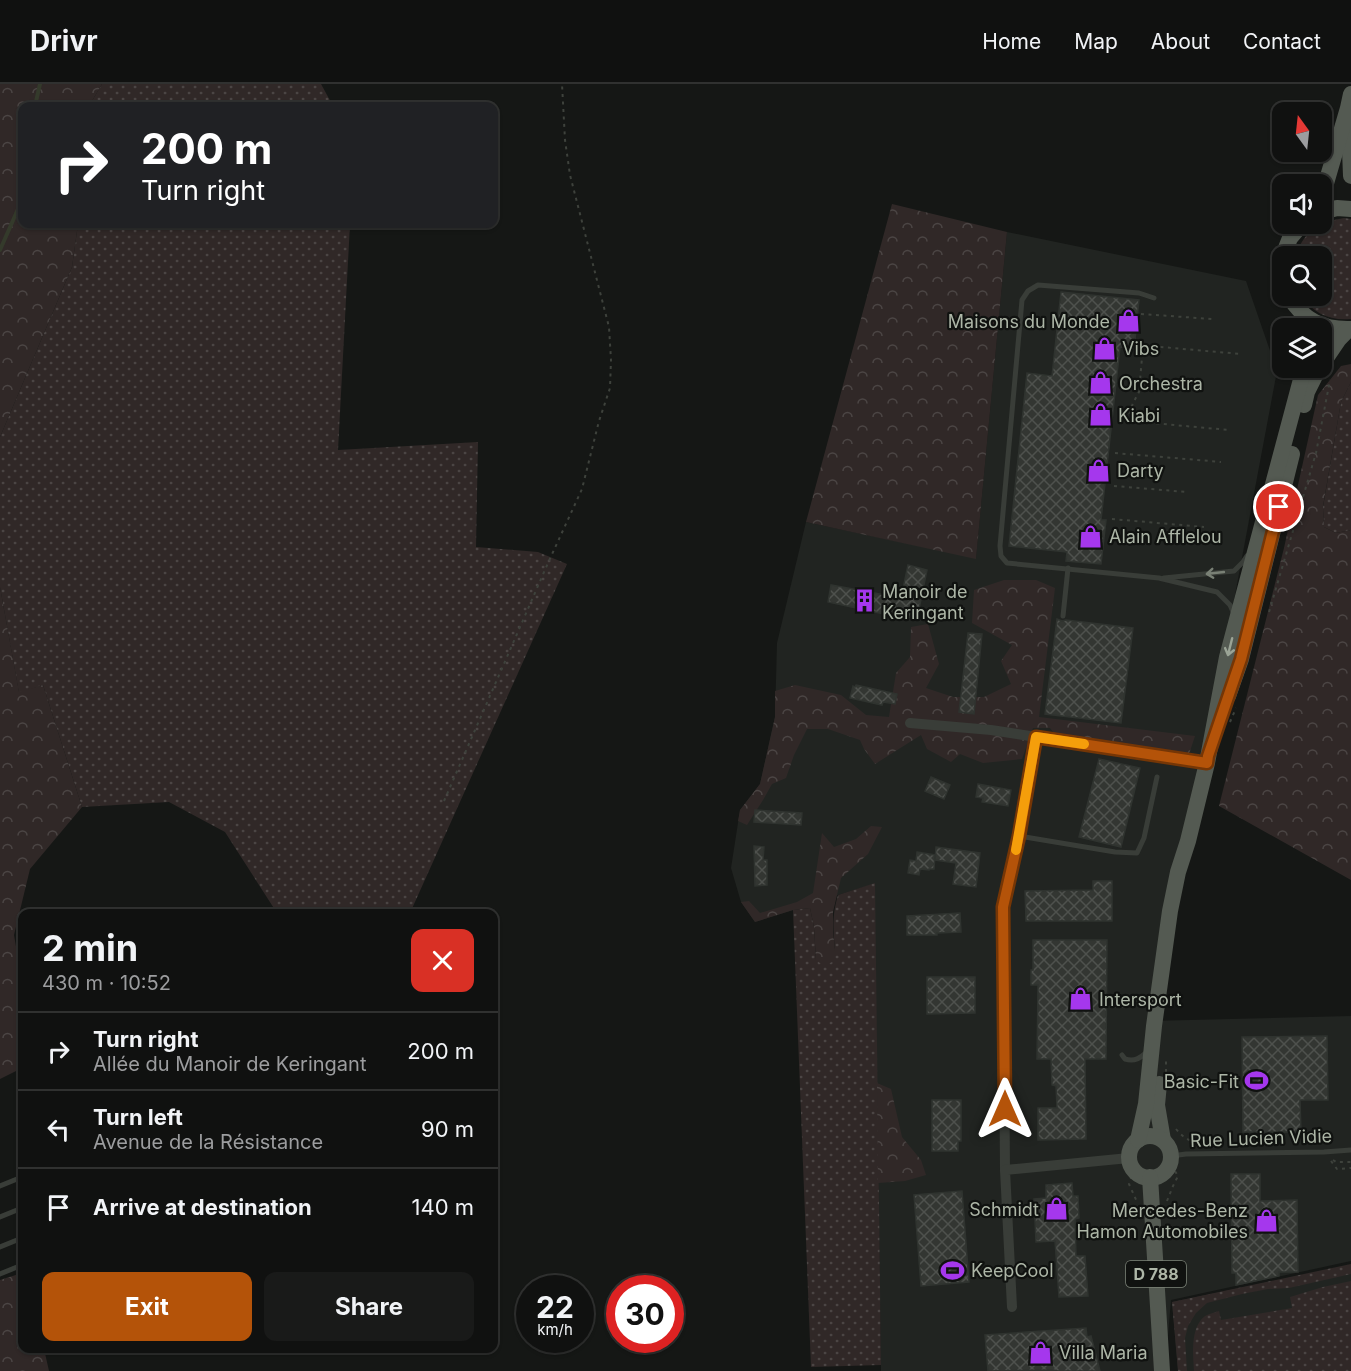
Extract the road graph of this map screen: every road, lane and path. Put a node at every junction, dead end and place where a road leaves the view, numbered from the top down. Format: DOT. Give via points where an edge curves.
graph roads {
  1 [pos="562,84"];
  2 [pos="1350,101"];
  3 [pos="1328,174"];
  4 [pos="1351,176"];
  5 [pos="1332,209"];
  6 [pos="1351,209"];
  7 [pos="1154,298"];
  8 [pos="1296,306"];
  9 [pos="1142,314"];
  10 [pos="1212,319"];
  11 [pos="1350,329"];
  12 [pos="1138,345"];
  13 [pos="1143,346"];
  14 [pos="1332,352"];
  15 [pos="1241,354"];
  16 [pos="1301,378"];
  17 [pos="1317,378"];
  18 [pos="1323,378"];
  19 [pos="1119,420"];
  20 [pos="1127,421"];
  21 [pos="1229,430"];
  22 [pos="1115,453"];
  23 [pos="1221,462"];
  24 [pos="1114,486"];
  25 [pos="1187,492"];
  26 [pos="1112,519"];
  27 [pos="1204,528"];
  28 [pos="1257,542"];
  29 [pos="1068,568"];
  30 [pos="1159,578"];
  31 [pos="1063,616"];
  32 [pos="1236,621"];
  33 [pos="1266,621"];
  34 [pos="1235,708"];
  35 [pos="910,723"];
  36 [pos="1228,730"];
  37 [pos="1036,737"];
  38 [pos="1207,760"];
  39 [pos="1157,777"];
  40 [pos="444,801"];
  41 [pos="1019,836"];
  42 [pos="1188,840"];
  43 [pos="1107,1006"];
  44 [pos="1126,1007"];
  45 [pos="1159,1051"];
  46 [pos="1122,1055"];
  47 [pos="1166,1073"];
  48 [pos="1174,1127"];
  49 [pos="1138,1140"];
  50 [pos="1163,1140"];
  51 [pos="1204,1144"];
  52 [pos="1351,1150"];
  53 [pos="1324,1152"];
  54 [pos="1129,1158"];
  55 [pos="1171,1160"];
  56 [pos="1351,1168"];
  57 [pos="1005,1170"];
  58 [pos="1149,1178"];
  59 [pos="18,1179"];
  60 [pos="0,1186"];
  61 [pos="1167,1202"];
  62 [pos="18,1210"];
  63 [pos="0,1217"];
  64 [pos="18,1240"];
  65 [pos="0,1247"];
  66 [pos="18,1267"];
  67 [pos="0,1274"];
  68 [pos="1012,1307"];
  69 [pos="1162,1371"];
  1 -- 40 [label="path" via="570,175 609,327 610,388 582,489"];
  2 -- 3 [label="main road"];
  2 -- 4 [label="main road"];
  5 -- 6 [label="main road"];
  7 -- 29 [label="lane" via="1139,293 1038,285 1022,300 1001,556 1007,563"];
  8 -- 11 [label="main road" via="1311,321 1329,328"];
  9 -- 10 [label="path"];
  11 -- 14 [label="main road"];
  12 -- 13 [label="path"];
  13 -- 15 [label="path"];
  13 -- 20 [label="path" via="1139,392"];
  16 -- 28 [label="main road"];
  17 -- 38 [label="main road" via="1307,393 1241,659"];
  18 -- 33 [label="path" via="1316,453"];
  19 -- 20 [label="path"];
  20 -- 21 [label="path"];
  22 -- 23 [label="path"];
  24 -- 25 [label="path"];
  26 -- 27 [label="path"];
  28 -- 30 [label="lane, one-way" via="1234,571"];
  28 -- 32 [label="main road"];
  29 -- 30 [label="lane"];
  29 -- 31 [label="lane"];
  30 -- 32 [label="lane" via="1217,592 1230,605"];
  32 -- 38 [label="main road, one-way"];
  34 -- 36 [label="path"];
  35 -- 37 [label="street"];
  37 -- 38 [label="street"];
  37 -- 41 [label="street"];
  38 -- 42 [label="main road"];
  39 -- 41 [label="lane" via="1137,853"];
  41 -- 57 [label="street" via="1003,907"];
  42 -- 45 [label="main road" via="1170,911"];
  42 -- 50 [label="main road" via="1162,1032 1157,1105"];
  43 -- 44 [label="path"];
  45 -- 46 [label="lane" via="1130,1060"];
  45 -- 47 [label="path"];
  45 -- 49 [label="main road"];
  48 -- 51 [label="path" via="1191,1142"];
  49 -- 50 [label="main road" via="1150,1136"];
  49 -- 54 [label="main road"];
  50 -- 55 [label="main road"];
  52 -- 53 [label="lane, Rue Lucien Vidie"];
  53 -- 55 [label="lane, Rue Lucien Vidie" via="1186,1154"];
  53 -- 56 [label="path" via="1337,1169"];
  54 -- 57 [label="street"];
  54 -- 58 [label="main road" via="1134,1169"];
  55 -- 58 [label="main road" via="1162,1174"];
  55 -- 61 [label="path" via="1178,1176"];
  57 -- 68 [label="street"];
  58 -- 69 [label="main road, D 788"];
  59 -- 60 [label="lane"];
  62 -- 63 [label="lane"];
  64 -- 65 [label="lane"];
  66 -- 67 [label="lane"];
}
